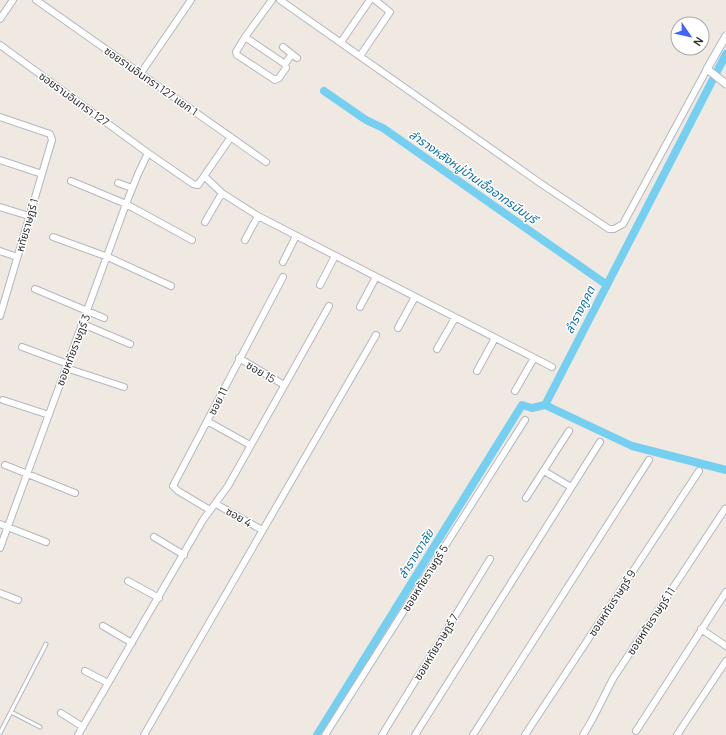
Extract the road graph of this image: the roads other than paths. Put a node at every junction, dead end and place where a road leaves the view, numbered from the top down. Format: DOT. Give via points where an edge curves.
graph roads {
  1 [pos="13,0"];
  2 [pos="36,0"];
  3 [pos="191,0"];
  4 [pos="272,0"];
  5 [pos="280,0"];
  6 [pos="294,0"];
  7 [pos="370,0"];
  8 [pos="375,0"];
  9 [pos="289,6"];
  10 [pos="0,19"];
  11 [pos="726,36"];
  12 [pos="245,37"];
  13 [pos="340,42"];
  14 [pos="0,45"];
  15 [pos="283,47"];
  16 [pos="360,56"];
  17 [pos="285,64"];
  18 [pos="707,69"];
  19 [pos="141,73"];
  20 [pos="726,84"];
  21 [pos="0,117"];
  22 [pos="231,137"];
  23 [pos="148,153"];
  24 [pos="0,160"];
  25 [pos="266,162"];
  26 [pos="42,174"];
  27 [pos="204,176"];
  28 [pos="71,181"];
  29 [pos="118,183"];
  30 [pos="132,188"];
  31 [pos="222,193"];
  32 [pos="126,204"];
  33 [pos="0,207"];
  34 [pos="29,216"];
  35 [pos="258,216"];
  36 [pos="205,222"];
  37 [pos="296,236"];
  38 [pos="53,237"];
  39 [pos="192,240"];
  40 [pos="245,240"];
  41 [pos="0,251"];
  42 [pos="108,256"];
  43 [pos="335,256"];
  44 [pos="17,257"];
  45 [pos="283,262"];
  46 [pos="283,277"];
  47 [pos="376,277"];
  48 [pos="320,284"];
  49 [pos="171,286"];
  50 [pos="35,289"];
  51 [pos="3,294"];
  52 [pos="415,297"];
  53 [pos="329,306"];
  54 [pos="360,307"];
  55 [pos="88,310"];
  56 [pos="0,316"];
  57 [pos="104,318"];
  58 [pos="455,318"];
  59 [pos="83,324"];
  60 [pos="398,328"];
  61 [pos="376,335"];
  62 [pos="495,338"];
  63 [pos="130,344"];
  64 [pos="22,347"];
  65 [pos="437,349"];
  66 [pos="239,358"];
  67 [pos="534,358"];
  68 [pos="67,366"];
  69 [pos="552,367"];
  70 [pos="478,371"];
  71 [pos="284,385"];
  72 [pos="124,387"];
  73 [pos="515,391"];
  74 [pos="3,400"];
  75 [pos="49,415"];
  76 [pos="525,420"];
  77 [pos="208,421"];
  78 [pos="570,431"];
  79 [pos="600,442"];
  80 [pos="250,445"];
  81 [pos="649,460"];
  82 [pos="5,465"];
  83 [pos="544,471"];
  84 [pos="699,471"];
  85 [pos="27,474"];
  86 [pos="571,487"];
  87 [pos="75,493"];
  88 [pos="526,498"];
  89 [pos="216,504"];
  90 [pos="725,509"];
  91 [pos="210,510"];
  92 [pos="0,524"];
  93 [pos="8,527"];
  94 [pos="262,530"];
  95 [pos="154,537"];
  96 [pos="46,542"];
  97 [pos="0,548"];
  98 [pos="184,555"];
  99 [pos="490,559"];
  100 [pos="128,581"];
  101 [pos="726,592"];
  102 [pos="0,593"];
  103 [pos="159,598"];
  104 [pos="18,600"];
  105 [pos="103,626"];
  106 [pos="701,629"];
  107 [pos="132,643"];
  108 [pos="46,644"];
  109 [pos="726,646"];
  110 [pos="726,661"];
  111 [pos="85,671"];
  112 [pos="108,683"];
  113 [pos="11,712"];
  114 [pos="62,713"];
  115 [pos="40,727"];
  116 [pos="83,727"];
  117 [pos="636,731"];
  118 [pos="0,733"];
  119 [pos="78,735"];
  120 [pos="144,735"];
  121 [pos="325,735"];
  122 [pos="382,735"];
  123 [pos="415,735"];
  124 [pos="473,735"];
  125 [pos="525,735"];
  126 [pos="583,735"];
  127 [pos="677,735"];
  1 -- 10 [label="street"];
  2 -- 19 [label="street, ซอยรามอินทรา 127 แยก 1"];
  3 -- 19 [label="street"];
  4 -- 12 [label="street"];
  5 -- 9 [label="street"];
  6 -- 9 [label="street"];
  7 -- 13 [label="street"];
  8 -- 16 [label="street" via="390,12"];
  9 -- 13 [label="street"];
  11 -- 18 [label="street"];
  12 -- 17 [label="street"];
  12 -- 17 [label="street" via="237,49 237,55 275,80 286,68"];
  13 -- 16 [label="street"];
  14 -- 23 [label="street, ซอยรามอินทรา 127"];
  15 -- 17 [label="street" via="295,56"];
  16 -- 18 [label="street" via="567,202 602,225 614,229 623,224"];
  18 -- 20 [label="street"];
  19 -- 22 [label="street, ซอยรามอินทรา 127 แยก 1"];
  21 -- 26 [label="street, หทัยราษฎร์ 1" via="50,134 52,140"];
  22 -- 25 [label="street, ซอยรามอินทรา 127 แยก 1"];
  22 -- 27 [label="street"];
  23 -- 27 [label="street, ซอยรามอินทรา 127" via="193,184 198,185"];
  23 -- 30 [label="street, ซอยหทัยราษฎร์ 3"];
  24 -- 26 [label="street"];
  26 -- 34 [label="street, หทัยราษฎร์ 1"];
  27 -- 31 [label="street"];
  28 -- 32 [label="street"];
  29 -- 30 [label="street"];
  30 -- 32 [label="street, ซอยหทัยราษฎร์ 3"];
  31 -- 35 [label="street"];
  31 -- 36 [label="street"];
  32 -- 39 [label="street"];
  32 -- 42 [label="street, ซอยหทัยราษฎร์ 3"];
  33 -- 34 [label="street"];
  34 -- 44 [label="street, หทัยราษฎร์ 1"];
  35 -- 37 [label="street"];
  35 -- 40 [label="street"];
  37 -- 43 [label="street"];
  37 -- 45 [label="street"];
  38 -- 42 [label="street"];
  41 -- 44 [label="street"];
  42 -- 49 [label="street"];
  42 -- 55 [label="street, ซอยหทัยราษฎร์ 3"];
  43 -- 47 [label="street"];
  43 -- 48 [label="street"];
  44 -- 51 [label="street, หทัยราษฎร์ 1"];
  46 -- 66 [label="street, ซอย 11"];
  47 -- 52 [label="street"];
  47 -- 54 [label="street"];
  50 -- 55 [label="street"];
  51 -- 56 [label="street, หทัยราษฎร์ 1"];
  52 -- 58 [label="street"];
  52 -- 60 [label="street"];
  53 -- 71 [label="street"];
  55 -- 57 [label="street"];
  55 -- 59 [label="street, ซอยหทัยราษฎร์ 3"];
  58 -- 62 [label="street"];
  58 -- 65 [label="street"];
  59 -- 63 [label="street"];
  59 -- 68 [label="street, ซอยหทัยราษฎร์ 3"];
  61 -- 94 [label="street"];
  62 -- 67 [label="street"];
  62 -- 70 [label="street"];
  64 -- 68 [label="street"];
  66 -- 71 [label="street, ซอย 15"];
  66 -- 77 [label="street, ซอย 11"];
  67 -- 69 [label="street"];
  67 -- 73 [label="street"];
  68 -- 72 [label="street"];
  68 -- 75 [label="street, ซอยหทัยราษฎร์ 3"];
  71 -- 80 [label="street"];
  74 -- 75 [label="street"];
  75 -- 85 [label="street, ซอยหทัยราษฎร์ 3"];
  76 -- 121 [label="street, ซอยหทัยราษฎร์ 5"];
  77 -- 80 [label="street"];
  77 -- 91 [label="street, ซอย 11" via="174,486"];
  78 -- 83 [label="street"];
  79 -- 86 [label="street"];
  80 -- 89 [label="street"];
  81 -- 124 [label="street"];
  82 -- 85 [label="street"];
  83 -- 86 [label="street"];
  83 -- 88 [label="street"];
  84 -- 125 [label="street, ซอยหทัยราษฎร์ 9"];
  85 -- 87 [label="street"];
  85 -- 93 [label="street, ซอยหทัยราษฎร์ 3"];
  86 -- 123 [label="street"];
  89 -- 91 [label="street"];
  89 -- 94 [label="street, ซอย 4"];
  90 -- 126 [label="street, ซอยหทัยราษฎร์ 11" via="614,677"];
  91 -- 98 [label="street"];
  92 -- 93 [label="street"];
  93 -- 96 [label="street"];
  93 -- 97 [label="street, ซอยหทัยราษฎร์ 3"];
  94 -- 120 [label="street"];
  95 -- 98 [label="street"];
  98 -- 103 [label="street"];
  99 -- 122 [label="street, ซอยหทัยราษฎร์ 7"];
  100 -- 103 [label="street"];
  101 -- 106 [label="street"];
  102 -- 104 [label="street"];
  103 -- 107 [label="street"];
  105 -- 107 [label="street"];
  106 -- 109 [label="street"];
  106 -- 117 [label="street"];
  107 -- 112 [label="street"];
  108 -- 113 [label="lane"];
  110 -- 127 [label="street"];
  111 -- 112 [label="street"];
  112 -- 116 [label="street"];
  113 -- 115 [label="lane"];
  113 -- 118 [label="lane"];
  114 -- 116 [label="street"];
  116 -- 119 [label="street"];
}
